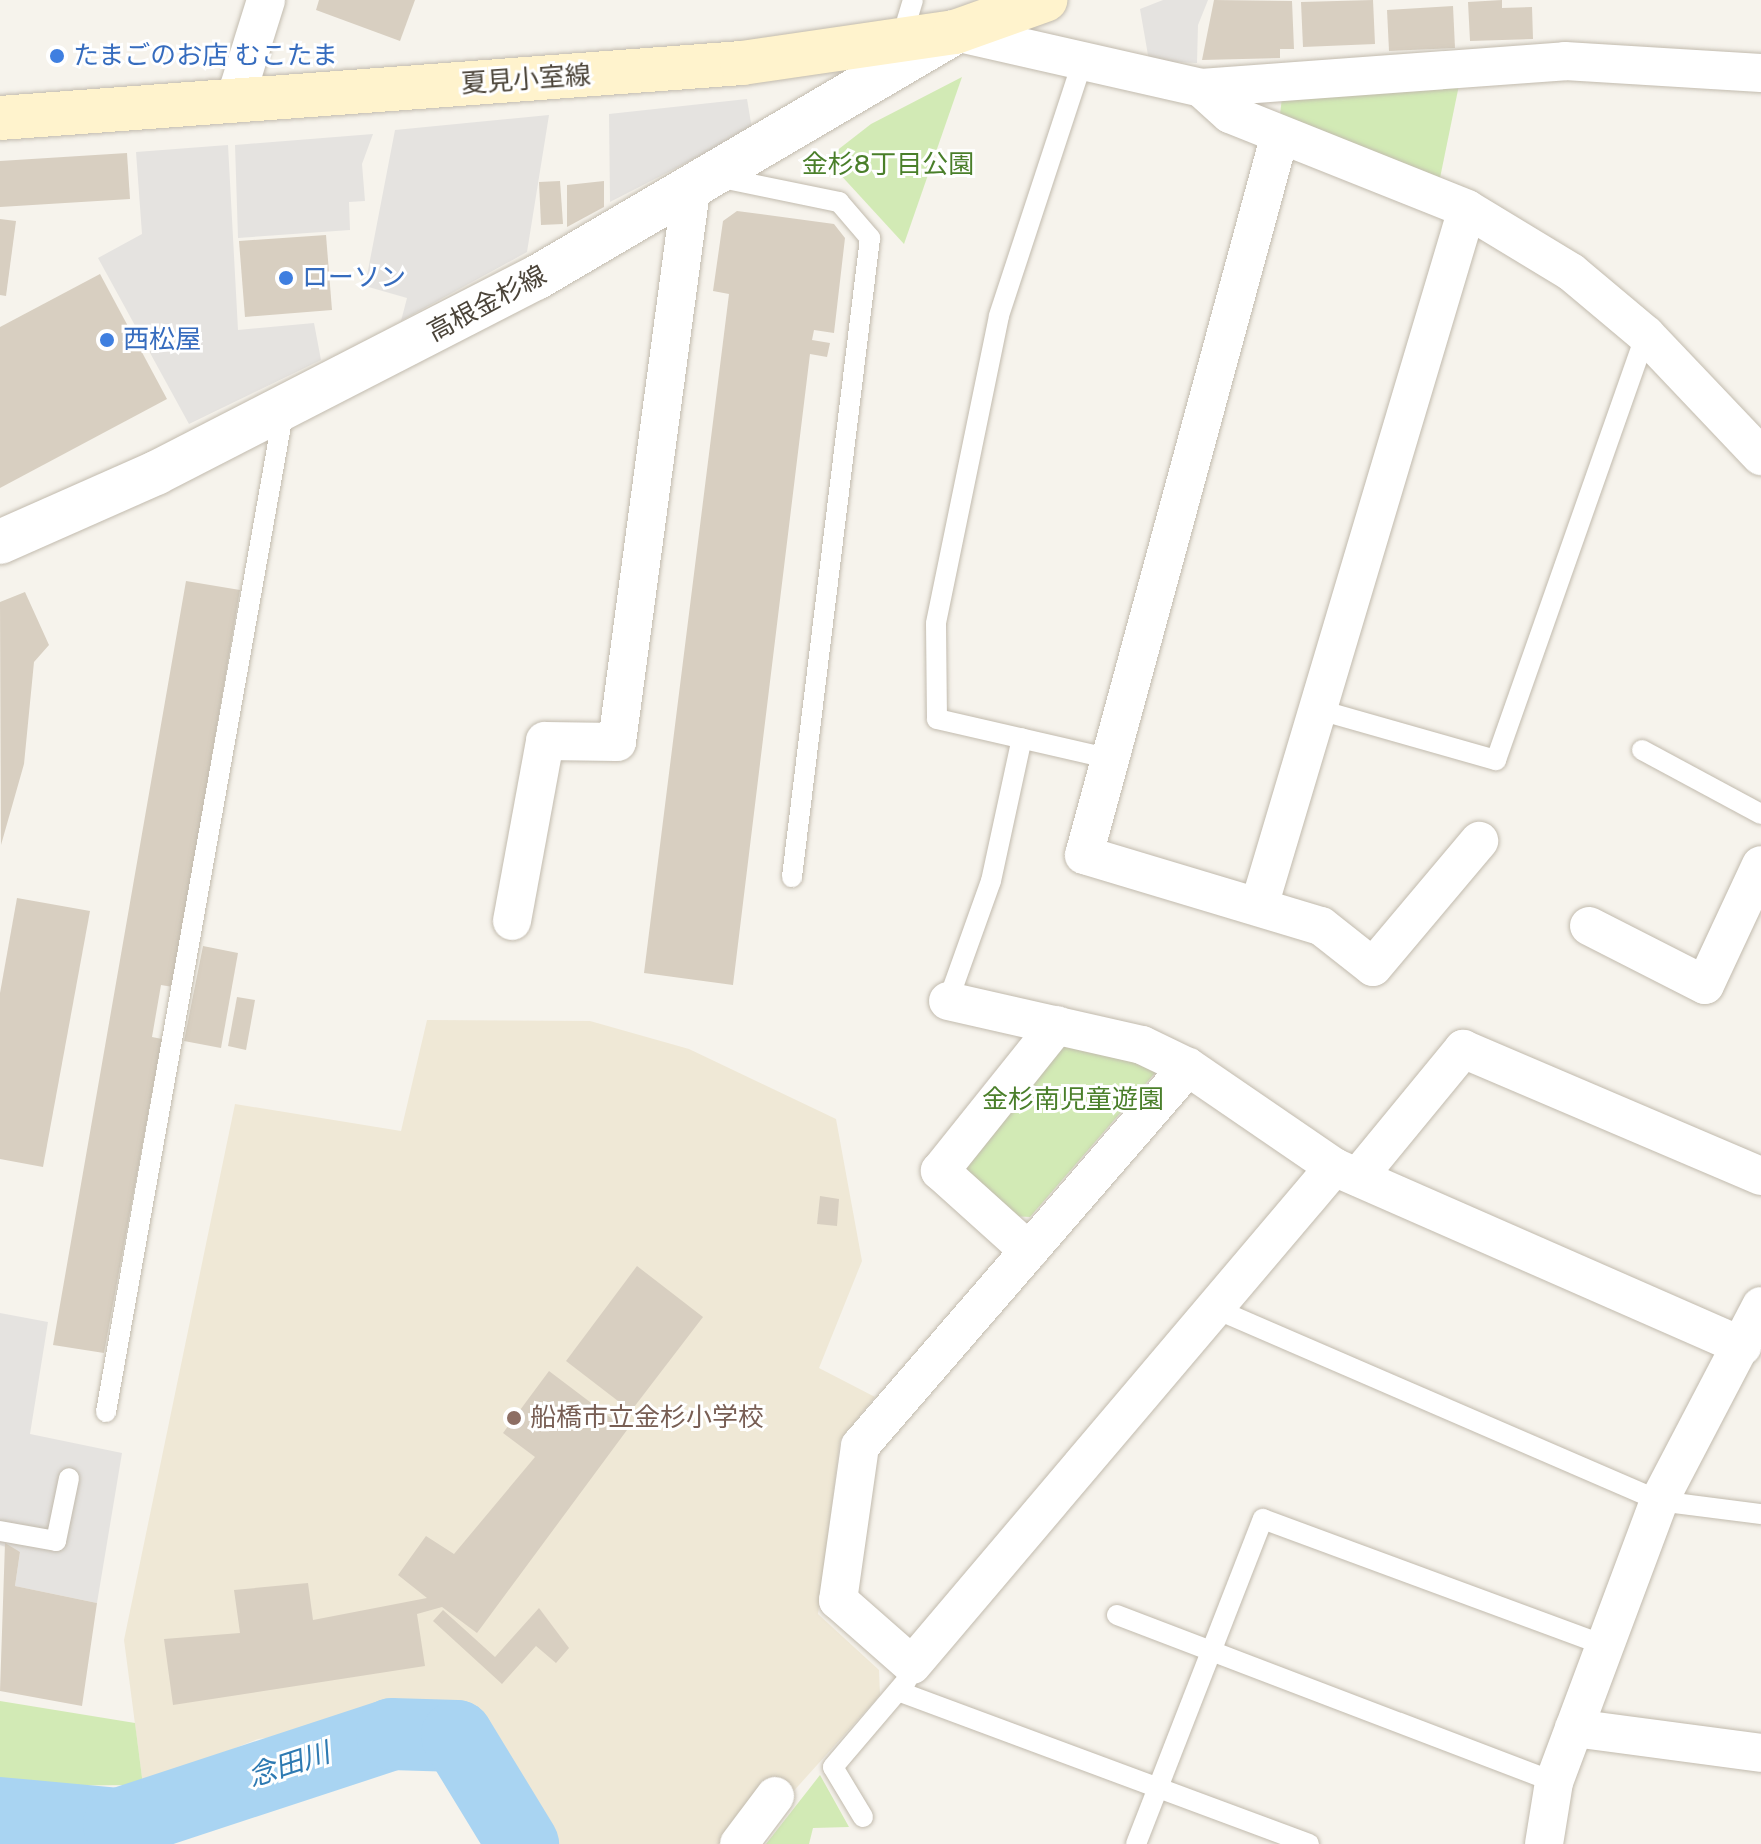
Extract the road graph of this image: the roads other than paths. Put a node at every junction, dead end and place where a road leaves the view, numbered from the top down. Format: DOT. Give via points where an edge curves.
graph roads {
  1 [pos="266,0"];
  2 [pos="913,0"];
  3 [pos="1045,0"];
  4 [pos="955,32"];
  5 [pos="900,43"];
  6 [pos="1081,66"];
  7 [pos="1761,73"];
  8 [pos="1201,88"];
  9 [pos="234,103"];
  10 [pos="0,118"];
  11 [pos="1279,138"];
  12 [pos="703,183"];
  13 [pos="1467,209"];
  14 [pos="1646,335"];
  15 [pos="284,409"];
  16 [pos="1761,456"];
  17 [pos="0,542"];
  18 [pos="1320,710"];
  19 [pos="1022,738"];
  20 [pos="1642,750"];
  21 [pos="1112,759"];
  22 [pos="1761,814"];
  23 [pos="1479,841"];
  24 [pos="1761,865"];
  25 [pos="792,877"];
  26 [pos="1259,906"];
  27 [pos="512,921"];
  28 [pos="1589,926"];
  29 [pos="948,1001"];
  30 [pos="1057,1025"];
  31 [pos="1188,1067"];
  32 [pos="1346,1172"];
  33 [pos="1761,1176"];
  34 [pos="1029,1251"];
  35 [pos="1761,1306"];
  36 [pos="1216,1309"];
  37 [pos="1742,1346"];
  38 [pos="106,1412"];
  39 [pos="69,1478"];
  40 [pos="1659,1501"];
  41 [pos="1761,1514"];
  42 [pos="0,1531"];
  43 [pos="1117,1615"];
  44 [pos="1603,1645"];
  45 [pos="1212,1650"];
  46 [pos="908,1679"];
  47 [pos="1574,1728"];
  48 [pos="1761,1753"];
  49 [pos="1554,1782"];
  50 [pos="1158,1788"];
  51 [pos="775,1796"];
  52 [pos="863,1817"];
  53 [pos="739,1844"];
  54 [pos="1136,1844"];
  55 [pos="1309,1844"];
  56 [pos="1544,1844"];
  1 -- 9 [label="street"];
  2 -- 5 [label="lane"];
  3 -- 4 [label="main road, 夏見小室線"];
  4 -- 5 [label="main road, 夏見小室線"];
  4 -- 6 [label="street"];
  4 -- 12 [label="street, 高根金杉線"];
  5 -- 9 [label="main road, 夏見小室線"];
  6 -- 8 [label="street"];
  6 -- 19 [label="lane" via="999,316 936,624 937,719"];
  7 -- 8 [label="street" via="1565,61"];
  8 -- 11 [label="street" via="1230,114"];
  9 -- 10 [label="main road, 夏見小室線"];
  11 -- 13 [label="street"];
  11 -- 21 [label="street"];
  12 -- 15 [label="street, 高根金杉線"];
  12 -- 25 [label="lane" via="839,202 870,238"];
  12 -- 27 [label="street" via="617,742 545,741"];
  13 -- 14 [label="street" via="1571,272"];
  13 -- 18 [label="street"];
  14 -- 16 [label="street"];
  14 -- 18 [label="lane" via="1496,760"];
  15 -- 17 [label="street, 高根金杉線"];
  15 -- 38 [label="lane"];
  18 -- 26 [label="street"];
  19 -- 21 [label="lane"];
  19 -- 29 [label="lane" via="991,881"];
  20 -- 22 [label="lane"];
  21 -- 26 [label="street" via="1084,855"];
  23 -- 26 [label="street" via="1373,967 1321,926"];
  24 -- 28 [label="street" via="1705,985"];
  29 -- 30 [label="street"];
  30 -- 31 [label="street" via="1142,1045"];
  30 -- 34 [label="street" via="940,1171"];
  31 -- 32 [label="street"];
  31 -- 34 [label="street"];
  32 -- 33 [label="street" via="1463,1049"];
  32 -- 36 [label="street"];
  32 -- 37 [label="street"];
  34 -- 46 [label="street" via="860,1446 838,1600"];
  35 -- 37 [label="street"];
  36 -- 40 [label="lane"];
  36 -- 46 [label="street"];
  37 -- 40 [label="street"];
  39 -- 42 [label="lane" via="56,1541"];
  40 -- 41 [label="lane"];
  40 -- 44 [label="street"];
  43 -- 45 [label="lane"];
  44 -- 45 [label="lane" via="1263,1519"];
  44 -- 47 [label="street"];
  45 -- 49 [label="lane"];
  45 -- 50 [label="lane"];
  46 -- 50 [label="lane"];
  46 -- 52 [label="lane" via="833,1767"];
  47 -- 48 [label="street"];
  47 -- 49 [label="street"];
  49 -- 56 [label="street"];
  50 -- 54 [label="lane"];
  50 -- 55 [label="lane"];
  51 -- 53 [label="street"];
}
